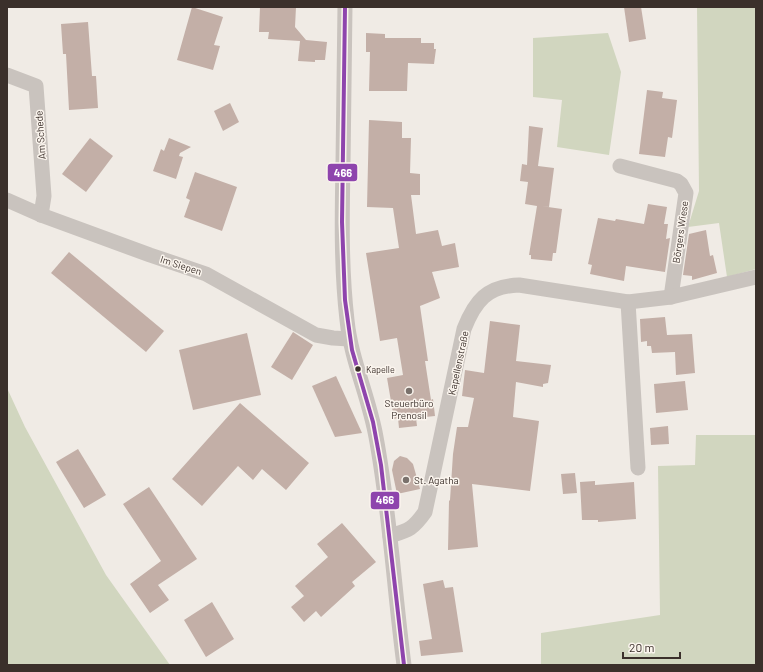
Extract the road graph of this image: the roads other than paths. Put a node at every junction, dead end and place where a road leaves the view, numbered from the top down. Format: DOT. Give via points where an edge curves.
graph roads {
  1 [pos="345,7"];
  2 [pos="7,75"];
  3 [pos="620,166"];
  4 [pos="7,200"];
  5 [pos="41,215"];
  6 [pos="756,277"];
  7 [pos="671,297"];
  8 [pos="628,302"];
  9 [pos="349,339"];
  10 [pos="638,468"];
  11 [pos="390,536"];
  12 [pos="404,665"];
  1 -- 9 [label="street" via="342,232"];
  2 -- 5 [label="street, Am Schede" via="36,86 44,196"];
  3 -- 7 [label="street, Börgers Wiese" via="677,181 686,193"];
  4 -- 5 [label="street, Im Siepen"];
  5 -- 9 [label="street, Im Siepen" via="206,274 316,335"];
  6 -- 7 [label="street, Kapellenstraße"];
  7 -- 8 [label="street, Kapellenstraße"];
  8 -- 10 [label="street"];
  8 -- 11 [label="street, Kapellenstraße" via="519,285 492,290 480,300 472,310 464,329 425,512 408,530"];
  9 -- 11 [label="street" via="376,436"];
  11 -- 12 [label="street"];
}
